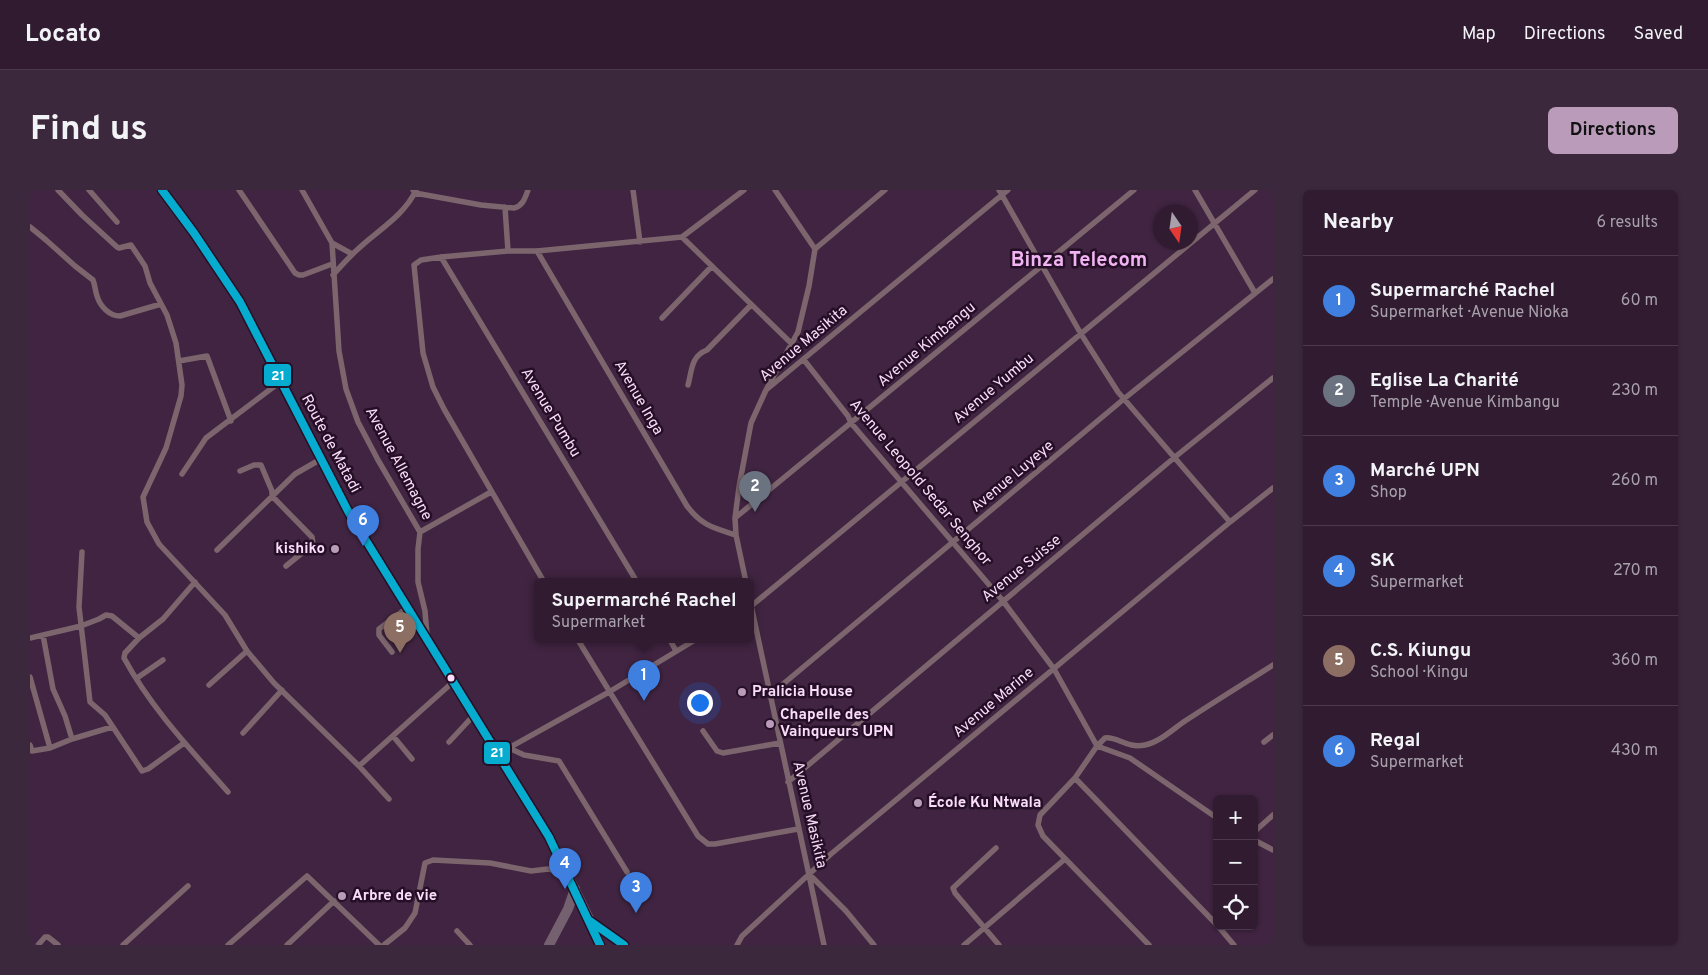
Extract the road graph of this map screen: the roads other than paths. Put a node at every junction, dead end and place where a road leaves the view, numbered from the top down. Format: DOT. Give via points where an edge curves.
graph roads {
  1 [pos="58,190"];
  2 [pos="89,190"];
  3 [pos="162,190"];
  4 [pos="239,190"];
  5 [pos="302,190"];
  6 [pos="528,190"];
  7 [pos="633,190"];
  8 [pos="744,190"];
  9 [pos="775,190"];
  10 [pos="885,190"];
  11 [pos="1008,190"];
  12 [pos="1134,190"];
  13 [pos="1196,190"];
  14 [pos="1255,190"];
  15 [pos="415,191"];
  16 [pos="1000,193"];
  17 [pos="505,207"];
  18 [pos="117,222"];
  19 [pos="1215,223"];
  20 [pos="30,227"];
  21 [pos="682,237"];
  22 [pos="640,242"];
  23 [pos="332,243"];
  24 [pos="815,249"];
  25 [pos="508,251"];
  26 [pos="537,251"];
  27 [pos="352,254"];
  28 [pos="442,257"];
  29 [pos="332,264"];
  30 [pos="1042,265"];
  31 [pos="712,266"];
  32 [pos="333,275"];
  33 [pos="1273,279"];
  34 [pos="1255,293"];
  35 [pos="161,304"];
  36 [pos="751,305"];
  37 [pos="662,318"];
  38 [pos="1080,334"];
  39 [pos="792,343"];
  40 [pos="179,360"];
  41 [pos="804,360"];
  42 [pos="1273,378"];
  43 [pos="280,382"];
  44 [pos="688,385"];
  45 [pos="766,390"];
  46 [pos="1125,398"];
  47 [pos="231,421"];
  48 [pos="851,423"];
  49 [pos="1175,457"];
  50 [pos="321,459"];
  51 [pos="240,471"];
  52 [pos="182,474"];
  53 [pos="901,482"];
  54 [pos="1273,488"];
  55 [pos="491,492"];
  56 [pos="272,496"];
  57 [pos="735,518"];
  58 [pos="1230,522"];
  59 [pos="420,532"];
  60 [pos="736,536"];
  61 [pos="952,544"];
  62 [pos="217,550"];
  63 [pos="82,552"];
  64 [pos="286,566"];
  65 [pos="542,578"];
  66 [pos="635,578"];
  67 [pos="745,578"];
  68 [pos="195,582"];
  69 [pos="1003,601"];
  70 [pos="754,603"];
  71 [pos="407,608"];
  72 [pos="754,624"];
  73 [pos="82,626"];
  74 [pos="42,635"];
  75 [pos="30,638"];
  76 [pos="139,638"];
  77 [pos="427,640"];
  78 [pos="580,643"];
  79 [pos="672,643"];
  80 [pos="691,643"];
  81 [pos="247,651"];
  82 [pos="676,651"];
  83 [pos="392,652"];
  84 [pos="163,660"];
  85 [pos="1273,665"];
  86 [pos="1054,669"];
  87 [pos="30,677"];
  88 [pos="137,678"];
  89 [pos="453,682"];
  90 [pos="209,685"];
  91 [pos="282,690"];
  92 [pos="609,692"];
  93 [pos="770,695"];
  94 [pos="474,716"];
  95 [pos="112,726"];
  96 [pos="703,731"];
  97 [pos="243,733"];
  98 [pos="1273,735"];
  99 [pos="393,736"];
  100 [pos="72,739"];
  101 [pos="449,742"];
  102 [pos="1264,742"];
  103 [pos="184,743"];
  104 [pos="780,743"];
  105 [pos="30,745"];
  106 [pos="1096,746"];
  107 [pos="50,748"];
  108 [pos="509,748"];
  109 [pos="498,754"];
  110 [pos="412,760"];
  111 [pos="359,766"];
  112 [pos="1075,778"];
  113 [pos="788,782"];
  114 [pos="228,792"];
  115 [pos="389,799"];
  116 [pos="1213,815"];
  117 [pos="1273,815"];
  118 [pos="1258,828"];
  119 [pos="798,829"];
  120 [pos="1258,842"];
  121 [pos="996,848"];
  122 [pos="1273,850"];
  123 [pos="1065,860"];
  124 [pos="627,872"];
  125 [pos="567,873"];
  126 [pos="810,874"];
  127 [pos="188,886"];
  128 [pos="575,889"];
  129 [pos="334,901"];
  130 [pos="590,921"];
  131 [pos="1213,922"];
  132 [pos="985,928"];
  133 [pos="1221,930"];
  134 [pos="457,931"];
  135 [pos="38,945"];
  136 [pos="58,945"];
  137 [pos="123,945"];
  138 [pos="228,945"];
  139 [pos="287,945"];
  140 [pos="379,945"];
  141 [pos="384,945"];
  142 [pos="470,945"];
  143 [pos="549,945"];
  144 [pos="600,945"];
  145 [pos="624,945"];
  146 [pos="738,945"];
  147 [pos="824,945"];
  148 [pos="874,945"];
  149 [pos="964,945"];
  150 [pos="999,945"];
  151 [pos="1149,945"];
  152 [pos="1234,945"];
  1 -- 35 [label="street" via="117,247 131,245 145,266"];
  2 -- 18 [label="street"];
  3 -- 43 [label="highway, Route de Matadi" via="240,302"];
  4 -- 29 [label="street" via="298,275"];
  5 -- 23 [label="street, Avenue Allemagne"];
  6 -- 17 [label="street" via="519,207"];
  7 -- 22 [label="street"];
  8 -- 21 [label="street"];
  9 -- 24 [label="street"];
  10 -- 24 [label="street"];
  11 -- 16 [label="street, Avenue Masikita"];
  12 -- 30 [label="street, Avenue Kimbangu"];
  13 -- 19 [label="street"];
  14 -- 19 [label="street, Avenue Yumbu"];
  15 -- 17 [label="street"];
  15 -- 27 [label="street" via="396,217"];
  16 -- 30 [label="street"];
  16 -- 41 [label="street, Avenue Masikita"];
  17 -- 25 [label="street"];
  19 -- 34 [label="street"];
  19 -- 38 [label="street, Avenue Yumbu"];
  20 -- 35 [label="street" via="93,280 97,296 108,313 120,316"];
  21 -- 22 [label="street"];
  21 -- 31 [label="street"];
  22 -- 26 [label="street"];
  23 -- 27 [label="street"];
  23 -- 29 [label="street, Avenue Allemagne"];
  24 -- 39 [label="street" via="804,310"];
  25 -- 26 [label="street"];
  25 -- 28 [label="street"];
  26 -- 60 [label="street, Avenue Inga" via="696,519"];
  27 -- 32 [label="street"];
  28 -- 55 [label="street" via="421,260 414,265 423,353 444,409"];
  28 -- 66 [label="street, Avenue Pumbu"];
  29 -- 32 [label="street, Avenue Allemagne"];
  30 -- 38 [label="street"];
  30 -- 48 [label="street, Avenue Kimbangu"];
  31 -- 36 [label="street"];
  31 -- 37 [label="street"];
  32 -- 59 [label="street, Avenue Allemagne" via="339,352 346,389 374,453"];
  33 -- 34 [label="street, Avenue Luyeye"];
  34 -- 46 [label="street, Avenue Luyeye"];
  35 -- 40 [label="street"];
  36 -- 39 [label="street"];
  36 -- 44 [label="street" via="707,350 694,358"];
  38 -- 46 [label="street"];
  38 -- 53 [label="street, Avenue Yumbu"];
  39 -- 45 [label="street"];
  40 -- 47 [label="street" via="206,356"];
  40 -- 68 [label="street" via="181,396 166,448 144,493 144,502 147,522 159,544"];
  41 -- 45 [label="street, Avenue Masikita"];
  41 -- 48 [label="street, Avenue Leopold Sedar Senghor"];
  42 -- 49 [label="street, Avenue Suisse"];
  43 -- 47 [label="street"];
  43 -- 50 [label="highway, Route de Matadi"];
  45 -- 57 [label="street, Avenue Masikita" via="751,423"];
  46 -- 49 [label="street"];
  46 -- 61 [label="street, Avenue Luyeye"];
  47 -- 52 [label="street" via="206,438"];
  48 -- 53 [label="street, Avenue Leopold Sedar Senghor"];
  48 -- 57 [label="street, Avenue Kimbangu"];
  49 -- 58 [label="street"];
  49 -- 69 [label="street, Avenue Suisse"];
  50 -- 56 [label="street" via="295,474"];
  50 -- 71 [label="highway, Route de Matadi"];
  51 -- 56 [label="street" via="260,465"];
  53 -- 61 [label="street, Avenue Leopold Sedar Senghor"];
  53 -- 70 [label="street, Avenue Yumbu"];
  54 -- 58 [label="street, Avenue Marine"];
  55 -- 59 [label="street"];
  55 -- 65 [label="street"];
  56 -- 62 [label="street"];
  56 -- 64 [label="street" via="313,540 313,544"];
  57 -- 60 [label="street, Avenue Masikita"];
  58 -- 86 [label="street, Avenue Marine"];
  59 -- 77 [label="street, Avenue Allemagne" via="418,582 426,611"];
  60 -- 67 [label="street, Avenue Masikita"];
  61 -- 69 [label="street, Avenue Leopold Sedar Senghor"];
  61 -- 93 [label="street, Avenue Luyeye"];
  63 -- 73 [label="street" via="79,595"];
  68 -- 76 [label="street" via="163,619"];
  68 -- 81 [label="street" via="225,615"];
  69 -- 86 [label="street, Avenue Leopold Sedar Senghor"];
  69 -- 113 [label="street, Avenue Suisse"];
  71 -- 77 [label="highway, Route de Matadi"];
  71 -- 83 [label="street" via="379,629 379,635"];
  72 -- 93 [label="street, Avenue Masikita"];
  73 -- 74 [label="street"];
  73 -- 76 [label="street" via="104,615 112,616"];
  73 -- 95 [label="street" via="90,702"];
  74 -- 75 [label="street"];
  74 -- 100 [label="street" via="53,689"];
  76 -- 88 [label="street" via="124,655"];
  77 -- 89 [label="highway, Route de Matadi"];
  78 -- 92 [label="street"];
  79 -- 82 [label="street"];
  80 -- 82 [label="street"];
  81 -- 90 [label="street"];
  81 -- 91 [label="street"];
  82 -- 92 [label="street"];
  84 -- 88 [label="street"];
  85 -- 106 [label="street" via="1154,742 1128,745 1108,737"];
  86 -- 106 [label="street, Avenue Leopold Sedar Senghor"];
  86 -- 126 [label="street, Avenue Marine"];
  87 -- 107 [label="street"];
  88 -- 103 [label="street" via="148,698"];
  89 -- 94 [label="highway, Route de Matadi"];
  89 -- 99 [label="street"];
  91 -- 97 [label="street"];
  91 -- 111 [label="street"];
  92 -- 108 [label="street"];
  92 -- 119 [label="street" via="702,841 715,844"];
  93 -- 104 [label="street, Avenue Masikita"];
  94 -- 101 [label="street"];
  94 -- 109 [label="highway, Route de Matadi"];
  95 -- 100 [label="street"];
  95 -- 103 [label="street" via="142,771"];
  96 -- 104 [label="street" via="717,752 723,753"];
  98 -- 102 [label="street"];
  99 -- 110 [label="street"];
  99 -- 111 [label="street"];
  100 -- 107 [label="street"];
  103 -- 114 [label="street"];
  104 -- 113 [label="street, Avenue Masikita"];
  105 -- 107 [label="street" via="32,751"];
  106 -- 112 [label="street"];
  106 -- 116 [label="street" via="1130,758"];
  108 -- 109 [label="street"];
  108 -- 124 [label="street" via="524,755 559,761"];
  109 -- 125 [label="highway, Route de Matadi"];
  111 -- 115 [label="street"];
  112 -- 123 [label="street" via="1038,820 1043,836"];
  112 -- 131 [label="street"];
  113 -- 119 [label="street, Avenue Masikita"];
  117 -- 118 [label="street"];
  119 -- 126 [label="street, Avenue Masikita"];
  120 -- 122 [label="street"];
  121 -- 132 [label="street" via="953,888"];
  123 -- 132 [label="street"];
  123 -- 151 [label="street"];
  125 -- 128 [label="highway, Route de Matadi"];
  125 -- 141 [label="street" via="548,869 531,871 490,862 424,862 415,913 405,928"];
  126 -- 146 [label="street, Avenue Marine" via="742,936"];
  126 -- 147 [label="street, Avenue Masikita"];
  126 -- 148 [label="street"];
  127 -- 137 [label="street"];
  128 -- 130 [label="highway, Route de Matadi"];
  128 -- 143 [label="highway"];
  129 -- 138 [label="street" via="307,876"];
  129 -- 139 [label="street"];
  129 -- 140 [label="street"];
  130 -- 144 [label="highway, Route de Matadi"];
  130 -- 145 [label="street"];
  132 -- 149 [label="street"];
  132 -- 150 [label="street"];
  133 -- 152 [label="street"];
  134 -- 142 [label="street"];
  135 -- 136 [label="street" via="45,937"];
}
